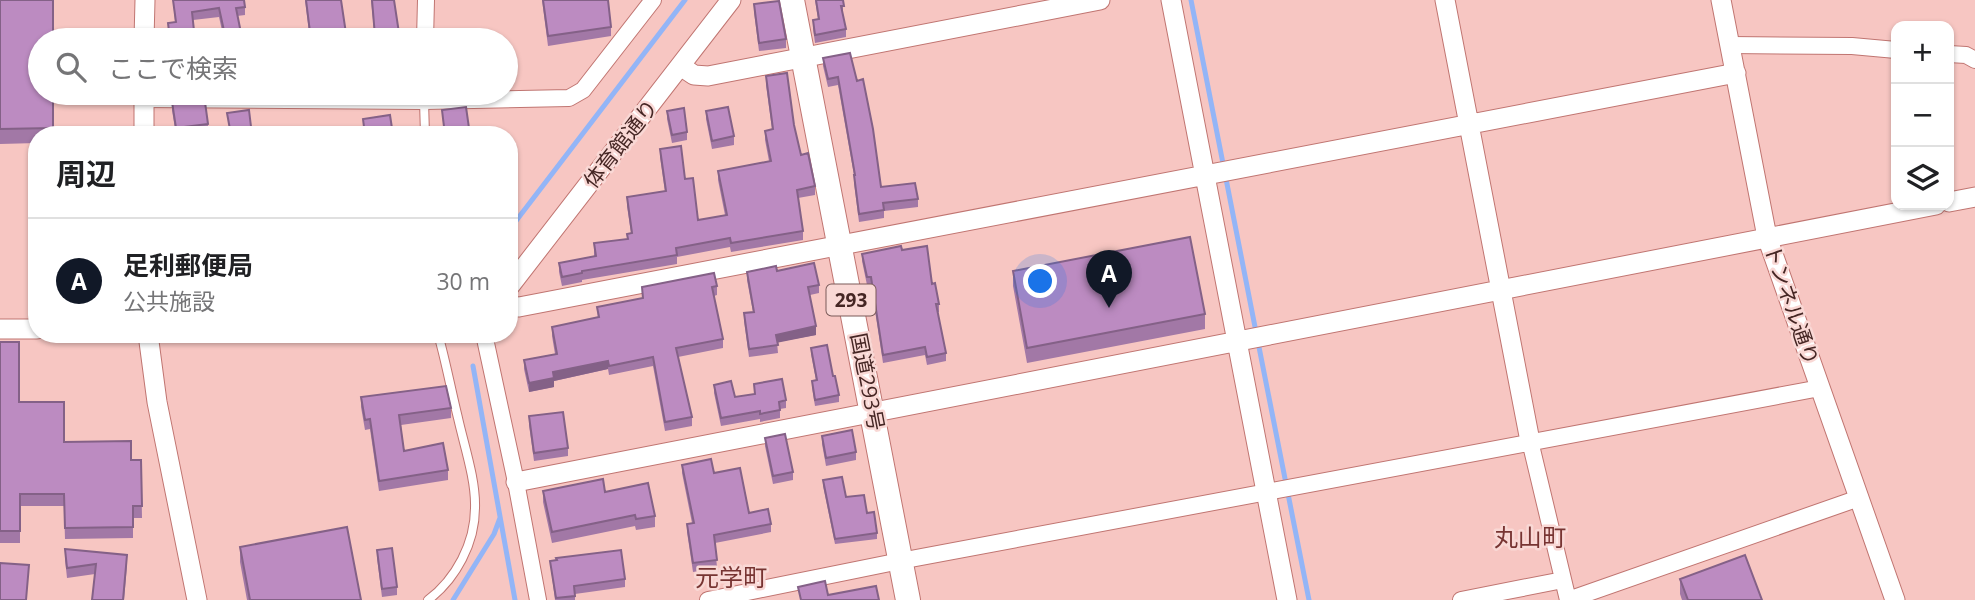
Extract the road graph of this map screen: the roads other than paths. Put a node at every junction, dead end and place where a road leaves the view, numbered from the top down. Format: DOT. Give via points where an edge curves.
graph roads {
  1 [pos="145,0"];
  2 [pos="426,0"];
  3 [pos="653,0"];
  4 [pos="731,0"];
  5 [pos="792,0"];
  6 [pos="1100,0"];
  7 [pos="1171,0"];
  8 [pos="1445,0"];
  9 [pos="1721,0"];
  10 [pos="144,28"];
  11 [pos="425,28"];
  12 [pos="1730,45"];
  13 [pos="1891,50"];
  14 [pos="1954,54"];
  15 [pos="805,58"];
  16 [pos="1975,60"];
  17 [pos="682,67"];
  18 [pos="1736,73"];
  19 [pos="518,98"];
  20 [pos="144,105"];
  21 [pos="424,105"];
  22 [pos="1469,124"];
  23 [pos="144,126"];
  24 [pos="425,126"];
  25 [pos="1204,175"];
  26 [pos="1975,197"];
  27 [pos="1954,201"];
  28 [pos="1910,210"];
  29 [pos="1767,237"];
  30 [pos="841,247"];
  31 [pos="518,277"];
  32 [pos="1501,288"];
  33 [pos="518,307"];
  34 [pos="0,329"];
  35 [pos="28,329"];
  36 [pos="1238,341"];
  37 [pos="149,343"];
  38 [pos="440,343"];
  39 [pos="486,343"];
  40 [pos="1820,388"];
  41 [pos="873,412"];
  42 [pos="1530,441"];
  43 [pos="516,482"];
  44 [pos="1266,493"];
  45 [pos="1858,498"];
  46 [pos="900,561"];
  47 [pos="1563,580"];
  48 [pos="193,600"];
  49 [pos="428,600"];
  50 [pos="538,600"];
  51 [pos="708,600"];
  52 [pos="908,600"];
  53 [pos="1287,600"];
  54 [pos="1461,600"];
  55 [pos="1568,600"];
  56 [pos="1895,600"];
  1 -- 10 [label="street"];
  2 -- 11 [label="street"];
  3 -- 19 [label="street" via="583,90 569,98"];
  4 -- 17 [label="street, 体育館通り"];
  5 -- 15 [label="highway, 国道293号 / 293"];
  6 -- 15 [label="street"];
  7 -- 25 [label="street"];
  8 -- 22 [label="street"];
  9 -- 12 [label="street, トンネル通り"];
  12 -- 13 [label="street"];
  12 -- 18 [label="street, トンネル通り"];
  14 -- 16 [label="street"];
  15 -- 17 [label="street" via="708,76 694,75"];
  15 -- 30 [label="highway, 国道293号 / 293"];
  17 -- 31 [label="street, 体育館通り"];
  18 -- 22 [label="street"];
  18 -- 29 [label="street, トンネル通り"];
  20 -- 23 [label="street"];
  21 -- 24 [label="lane"];
  22 -- 25 [label="street"];
  22 -- 32 [label="street"];
  25 -- 30 [label="street"];
  25 -- 36 [label="street"];
  26 -- 27 [label="street"];
  28 -- 29 [label="street"];
  29 -- 32 [label="street"];
  29 -- 40 [label="street, トンネル通り"];
  30 -- 33 [label="street"];
  30 -- 41 [label="highway, 国道293号 / 293"];
  32 -- 36 [label="street"];
  32 -- 42 [label="street"];
  34 -- 35 [label="street"];
  36 -- 41 [label="street"];
  36 -- 44 [label="street"];
  37 -- 48 [label="street"];
  38 -- 49 [label="lane" via="475,507 460,562"];
  39 -- 43 [label="street"];
  40 -- 42 [label="street"];
  40 -- 45 [label="street, トンネル通り"];
  41 -- 43 [label="street"];
  41 -- 46 [label="highway, 国道293号 / 293"];
  42 -- 44 [label="street"];
  42 -- 47 [label="street"];
  43 -- 50 [label="street"];
  44 -- 46 [label="street"];
  44 -- 53 [label="street"];
  45 -- 55 [label="street"];
  45 -- 56 [label="street, トンネル通り"];
  46 -- 51 [label="street"];
  46 -- 52 [label="highway, 国道293号 / 293"];
  47 -- 54 [label="street"];
  47 -- 55 [label="street"];
}
